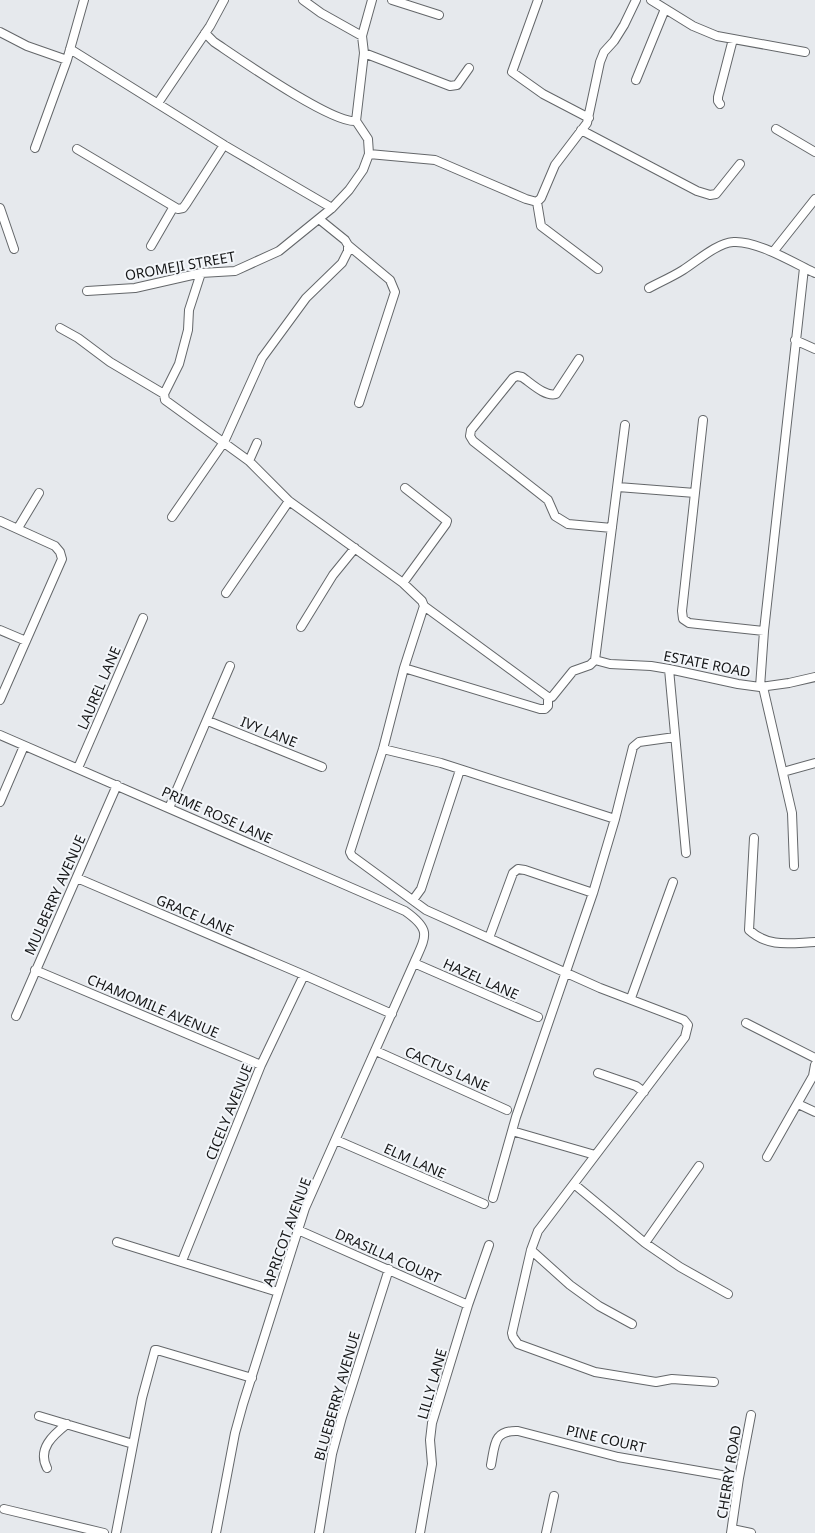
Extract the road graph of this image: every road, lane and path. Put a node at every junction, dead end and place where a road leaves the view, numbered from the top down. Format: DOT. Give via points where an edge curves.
graph roads {
  1 [pos="84,0"];
  2 [pos="224,0"];
  3 [pos="303,0"];
  4 [pos="372,0"];
  5 [pos="392,0"];
  6 [pos="538,0"];
  7 [pos="636,0"];
  8 [pos="651,0"];
  9 [pos="665,9"];
  10 [pos="439,16"];
  11 [pos="0,32"];
  12 [pos="205,33"];
  13 [pos="362,36"];
  14 [pos="733,39"];
  15 [pos="70,49"];
  16 [pos="805,52"];
  17 [pos="364,54"];
  18 [pos="67,60"];
  19 [pos="469,68"];
  20 [pos="636,80"];
  21 [pos="158,103"];
  22 [pos="720,104"];
  23 [pos="589,118"];
  24 [pos="356,121"];
  25 [pos="776,129"];
  26 [pos="581,130"];
  27 [pos="224,145"];
  28 [pos="35,148"];
  29 [pos="77,149"];
  30 [pos="815,152"];
  31 [pos="369,154"];
  32 [pos="740,164"];
  33 [pos="815,200"];
  34 [pos="537,202"];
  35 [pos="0,208"];
  36 [pos="173,208"];
  37 [pos="332,208"];
  38 [pos="319,219"];
  39 [pos="348,245"];
  40 [pos="151,246"];
  41 [pos="14,249"];
  42 [pos="774,252"];
  43 [pos="804,268"];
  44 [pos="598,269"];
  45 [pos="815,273"];
  46 [pos="201,274"];
  47 [pos="649,288"];
  48 [pos="87,291"];
  49 [pos="60,328"];
  50 [pos="795,340"];
  51 [pos="815,349"];
  52 [pos="579,359"];
  53 [pos="164,394"];
  54 [pos="360,402"];
  55 [pos="702,420"];
  56 [pos="625,425"];
  57 [pos="224,442"];
  58 [pos="257,444"];
  59 [pos="249,461"];
  60 [pos="618,487"];
  61 [pos="405,488"];
  62 [pos="39,493"];
  63 [pos="695,493"];
  64 [pos="289,501"];
  65 [pos="172,517"];
  66 [pos="0,521"];
  67 [pos="18,528"];
  68 [pos="612,528"];
  69 [pos="354,548"];
  70 [pos="403,583"];
  71 [pos="226,593"];
  72 [pos="424,606"];
  73 [pos="143,618"];
  74 [pos="301,627"];
  75 [pos="0,630"];
  76 [pos="764,631"];
  77 [pos="26,641"];
  78 [pos="595,660"];
  79 [pos="230,666"];
  80 [pos="404,668"];
  81 [pos="670,669"];
  82 [pos="815,677"];
  83 [pos="761,687"];
  84 [pos="548,697"];
  85 [pos="0,700"];
  86 [pos="208,721"];
  87 [pos="0,735"];
  88 [pos="675,737"];
  89 [pos="24,746"];
  90 [pos="383,749"];
  91 [pos="815,763"];
  92 [pos="322,767"];
  93 [pos="78,768"];
  94 [pos="460,770"];
  95 [pos="783,772"];
  96 [pos="117,785"];
  97 [pos="0,802"];
  98 [pos="169,808"];
  99 [pos="615,819"];
  100 [pos="754,838"];
  101 [pos="686,853"];
  102 [pos="794,866"];
  103 [pos="77,878"];
  104 [pos="672,882"];
  105 [pos="592,893"];
  106 [pos="413,900"];
  107 [pos="421,923"];
  108 [pos="489,938"];
  109 [pos="815,942"];
  110 [pos="414,963"];
  111 [pos="36,970"];
  112 [pos="566,972"];
  113 [pos="304,974"];
  114 [pos="631,998"];
  115 [pos="392,1014"];
  116 [pos="16,1016"];
  117 [pos="538,1017"];
  118 [pos="746,1023"];
  119 [pos="376,1051"];
  120 [pos="815,1058"];
  121 [pos="815,1065"];
  122 [pos="261,1066"];
  123 [pos="598,1073"];
  124 [pos="644,1092"];
  125 [pos="798,1104"];
  126 [pos="507,1110"];
  127 [pos="815,1112"];
  128 [pos="512,1131"];
  129 [pos="336,1140"];
  130 [pos="595,1155"];
  131 [pos="767,1157"];
  132 [pos="699,1166"];
  133 [pos="574,1184"];
  134 [pos="492,1198"];
  135 [pos="484,1204"];
  136 [pos="298,1230"];
  137 [pos="117,1242"];
  138 [pos="645,1243"];
  139 [pos="489,1245"];
  140 [pos="531,1250"];
  141 [pos="182,1261"];
  142 [pos="389,1269"];
  143 [pos="278,1292"];
  144 [pos="728,1294"];
  145 [pos="468,1305"];
  146 [pos="632,1324"];
  147 [pos="252,1378"];
  148 [pos="714,1382"];
  149 [pos="751,1415"];
  150 [pos="39,1416"];
  151 [pos="67,1424"];
  152 [pos="133,1444"];
  153 [pos="491,1465"];
  154 [pos="47,1468"];
  155 [pos="739,1478"];
  156 [pos="554,1496"];
  157 [pos="4,1509"];
  158 [pos="732,1531"];
  159 [pos="104,1533"];
  160 [pos="116,1533"];
  161 [pos="216,1533"];
  162 [pos="319,1533"];
  163 [pos="420,1533"];
  164 [pos="546,1533"];
  165 [pos="752,1533"];
  1 -- 15 [label="street"];
  2 -- 12 [label="street"];
  3 -- 13 [label="street"];
  4 -- 13 [label="street"];
  5 -- 10 [label="street"];
  6 -- 23 [label="street" via="512,72 543,94"];
  7 -- 23 [label="street" via="600,62"];
  8 -- 9 [label="street"];
  9 -- 14 [label="street" via="693,26"];
  9 -- 20 [label="street"];
  11 -- 18 [label="street" via="26,46"];
  12 -- 21 [label="street"];
  12 -- 24 [label="street" via="281,86 349,122"];
  13 -- 17 [label="street"];
  14 -- 16 [label="street"];
  14 -- 22 [label="street" via="718,98"];
  15 -- 18 [label="street"];
  15 -- 21 [label="street"];
  17 -- 19 [label="street" via="450,86 458,85"];
  17 -- 24 [label="street"];
  18 -- 28 [label="street"];
  21 -- 27 [label="street"];
  23 -- 26 [label="street"];
  24 -- 31 [label="street" via="368,139"];
  25 -- 30 [label="street"];
  26 -- 32 [label="street" via="710,195 716,194"];
  26 -- 34 [label="street" via="555,165"];
  27 -- 36 [label="street" via="183,208"];
  27 -- 37 [label="street"];
  29 -- 36 [label="street"];
  31 -- 34 [label="street" via="435,160"];
  31 -- 37 [label="street, OROMEJI STREET" via="363,170"];
  33 -- 42 [label="street"];
  34 -- 44 [label="street" via="541,226"];
  35 -- 41 [label="street"];
  36 -- 40 [label="street"];
  37 -- 38 [label="street, OROMEJI STREET"];
  38 -- 39 [label="street"];
  38 -- 46 [label="street, OROMEJI STREET" via="279,251 235,271"];
  39 -- 54 [label="street" via="390,280 395,292"];
  39 -- 57 [label="street" via="342,263 306,298 262,358"];
  42 -- 43 [label="street"];
  42 -- 47 [label="street" via="744,243 724,243"];
  43 -- 45 [label="street"];
  43 -- 50 [label="street"];
  46 -- 48 [label="street, OROMEJI STREET" via="135,288"];
  46 -- 53 [label="street" via="189,310 188,330 179,364"];
  49 -- 53 [label="street"];
  50 -- 51 [label="street"];
  50 -- 76 [label="street"];
  52 -- 68 [label="street" via="556,394 546,394 522,377 513,378 471,430 470,436 548,500 561,521"];
  53 -- 57 [label="street" via="165,400"];
  55 -- 63 [label="street"];
  56 -- 60 [label="street"];
  57 -- 59 [label="street"];
  57 -- 65 [label="street"];
  58 -- 59 [label="street"];
  59 -- 64 [label="street"];
  60 -- 63 [label="street"];
  60 -- 68 [label="street"];
  61 -- 70 [label="street" via="447,521"];
  62 -- 67 [label="street"];
  63 -- 76 [label="street" via="683,619 689,623"];
  64 -- 69 [label="street"];
  64 -- 71 [label="street"];
  66 -- 67 [label="street"];
  67 -- 77 [label="street" via="55,546 62,559"];
  68 -- 78 [label="street"];
  69 -- 70 [label="street"];
  69 -- 74 [label="street"];
  70 -- 72 [label="street"];
  72 -- 80 [label="street"];
  72 -- 84 [label="street"];
  73 -- 93 [label="street, LAUREL LANE"];
  75 -- 77 [label="street"];
  76 -- 83 [label="street"];
  77 -- 85 [label="street"];
  78 -- 81 [label="street, ESTATE ROAD"];
  78 -- 84 [label="street" via="573,671 552,697"];
  79 -- 86 [label="street"];
  80 -- 84 [label="street" via="540,709 548,706"];
  80 -- 90 [label="street"];
  81 -- 83 [label="street, ESTATE ROAD"];
  81 -- 88 [label="street"];
  82 -- 83 [label="street, ESTATE ROAD"];
  83 -- 95 [label="street"];
  86 -- 92 [label="street, IVY LANE"];
  86 -- 98 [label="street"];
  87 -- 89 [label="street, PRIME ROSE LANE"];
  88 -- 99 [label="street" via="639,742 633,748"];
  88 -- 101 [label="street"];
  89 -- 93 [label="street, PRIME ROSE LANE"];
  89 -- 97 [label="street"];
  90 -- 94 [label="street"];
  90 -- 106 [label="street" via="350,852"];
  91 -- 95 [label="street"];
  93 -- 96 [label="street, PRIME ROSE LANE"];
  94 -- 99 [label="street"];
  94 -- 106 [label="street" via="421,889"];
  95 -- 102 [label="street" via="792,813"];
  96 -- 98 [label="street, PRIME ROSE LANE"];
  96 -- 103 [label="street, MULBERRY AVENUE"];
  98 -- 107 [label="street, PRIME ROSE LANE" via="405,911"];
  99 -- 105 [label="street"];
  100 -- 109 [label="street" via="749,930 756,937 772,943"];
  103 -- 111 [label="street, MULBERRY AVENUE"];
  103 -- 113 [label="street, GRACE LANE"];
  104 -- 114 [label="street"];
  105 -- 108 [label="street" via="518,870 513,873"];
  105 -- 112 [label="street"];
  106 -- 108 [label="street" via="426,910"];
  107 -- 110 [label="street, APRICOT AVENUE" via="424,938"];
  108 -- 112 [label="street"];
  110 -- 115 [label="street, APRICOT AVENUE"];
  110 -- 117 [label="street, HAZEL LANE"];
  111 -- 116 [label="street, MULBERRY AVENUE"];
  111 -- 122 [label="street, CHAMOMILE AVENUE"];
  112 -- 114 [label="street"];
  112 -- 128 [label="street"];
  113 -- 115 [label="street, GRACE LANE"];
  113 -- 122 [label="street, CICELY AVENUE"];
  114 -- 124 [label="street" via="684,1020 688,1025 685,1037"];
  115 -- 119 [label="street, APRICOT AVENUE"];
  118 -- 120 [label="street"];
  119 -- 126 [label="street, CACTUS LANE"];
  119 -- 129 [label="street, APRICOT AVENUE"];
  121 -- 125 [label="street" via="814,1076"];
  122 -- 141 [label="street, CICELY AVENUE"];
  123 -- 124 [label="street"];
  124 -- 130 [label="street"];
  125 -- 127 [label="street"];
  125 -- 131 [label="street"];
  128 -- 130 [label="street"];
  128 -- 134 [label="street"];
  129 -- 135 [label="street, ELM LANE"];
  129 -- 136 [label="street, APRICOT AVENUE"];
  130 -- 133 [label="street"];
  132 -- 138 [label="street"];
  133 -- 138 [label="street"];
  133 -- 140 [label="street" via="538,1232"];
  136 -- 142 [label="street, DRASILLA COURT"];
  136 -- 143 [label="street, APRICOT AVENUE"];
  137 -- 141 [label="street"];
  138 -- 144 [label="street"];
  139 -- 145 [label="street, LILLY LANE"];
  140 -- 146 [label="street" via="570,1285"];
  140 -- 148 [label="street" via="512,1332 518,1344 604,1373 656,1382 672,1379"];
  141 -- 143 [label="street"];
  142 -- 145 [label="street, DRASILLA COURT"];
  142 -- 162 [label="street, BLUEBERRY AVENUE" via="339,1426"];
  143 -- 147 [label="street, APRICOT AVENUE"];
  145 -- 163 [label="street, LILLY LANE" via="432,1423 432,1464"];
  147 -- 152 [label="street" via="156,1350"];
  147 -- 161 [label="street, APRICOT AVENUE" via="235,1432"];
  149 -- 155 [label="street, CHERRY ROAD"];
  150 -- 151 [label="street"];
  151 -- 152 [label="street"];
  151 -- 154 [label="street" via="46,1444 44,1462"];
  152 -- 160 [label="street"];
  153 -- 155 [label="street, PINE COURT" via="499,1435 518,1431 618,1457"];
  155 -- 158 [label="street, CHERRY ROAD"];
  156 -- 164 [label="street"];
  157 -- 159 [label="street"];
  158 -- 165 [label="street"];
}
